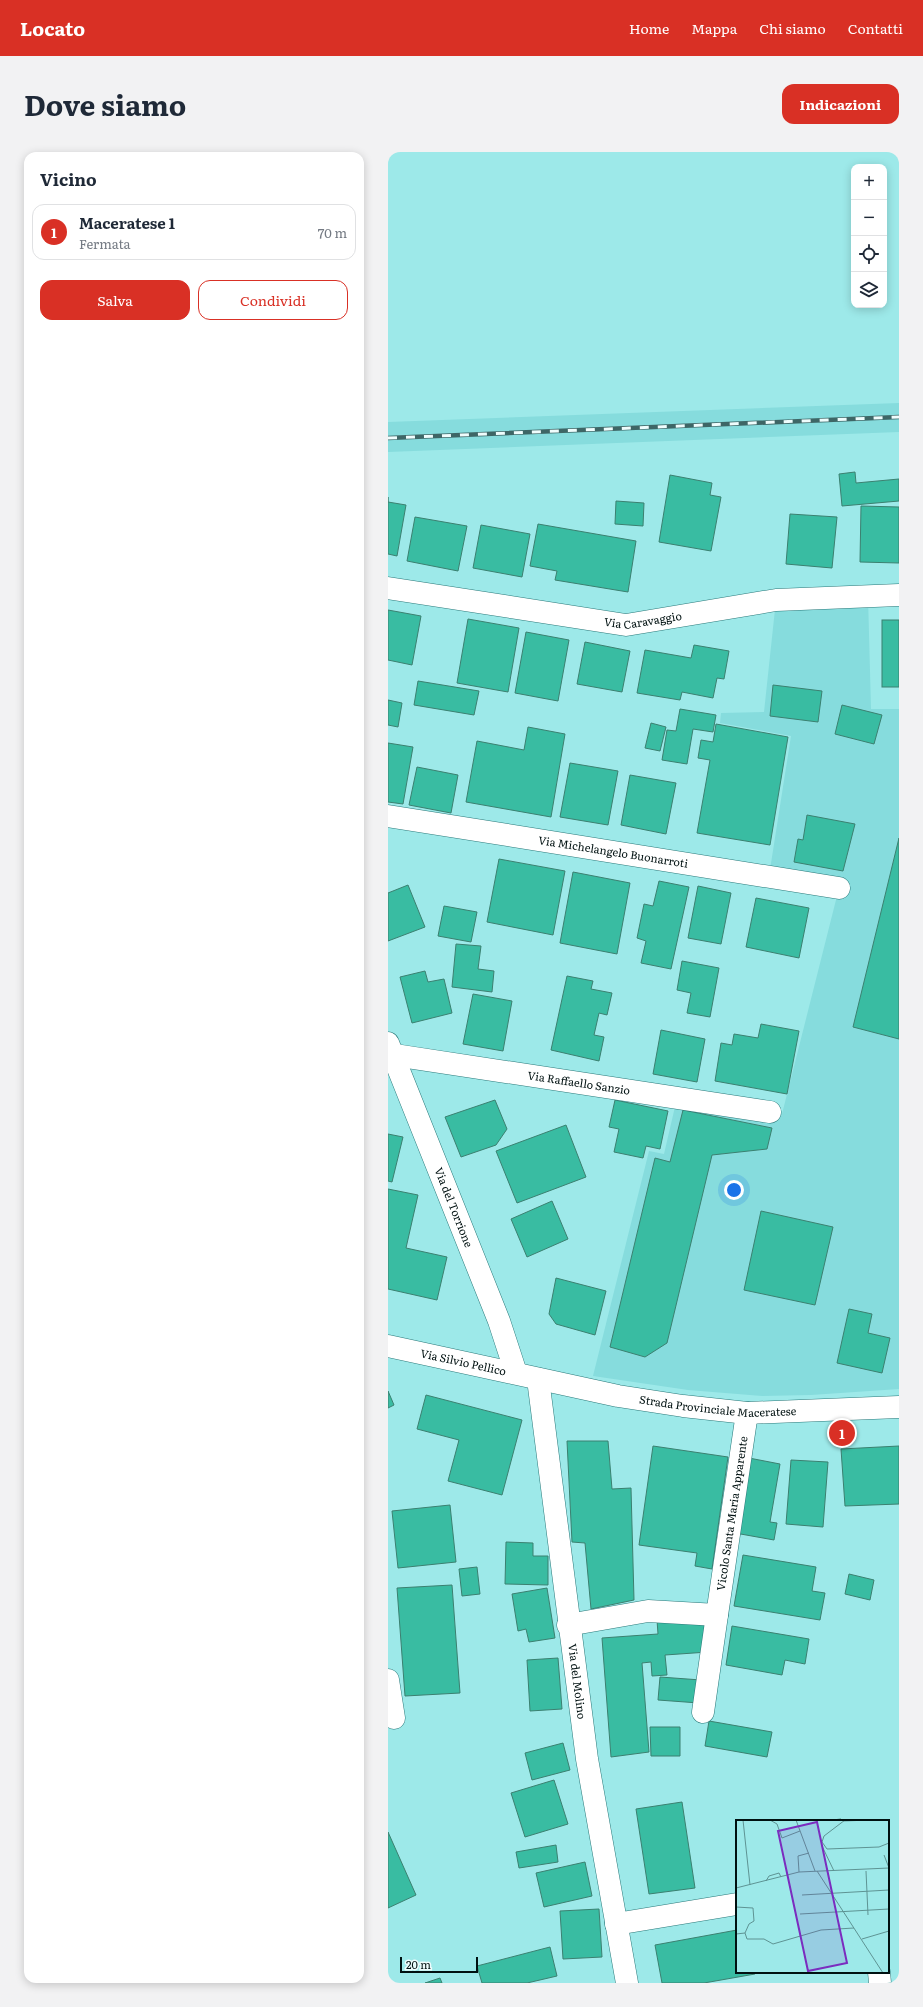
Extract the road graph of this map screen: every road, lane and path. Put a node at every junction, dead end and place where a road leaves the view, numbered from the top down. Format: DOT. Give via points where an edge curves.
graph roads {
  1 [pos="388,588"];
  2 [pos="899,595"];
  3 [pos="388,816"];
  4 [pos="839,888"];
  5 [pos="390,1050"];
  6 [pos="770,1112"];
  7 [pos="388,1346"];
  8 [pos="516,1373"];
  9 [pos="538,1379"];
  10 [pos="899,1407"];
  11 [pos="747,1413"];
  12 [pos="718,1615"];
  13 [pos="568,1625"];
  14 [pos="388,1680"];
  15 [pos="704,1712"];
  16 [pos="394,1718"];
  17 [pos="736,1904"];
  18 [pos="616,1924"];
  19 [pos="879,1973"];
  20 [pos="627,1983"];
  21 [pos="880,1983"];
  1 -- 2 [label="street, Via Caravaggio" via="626,625 776,600"];
  3 -- 4 [label="street, Via Michelangelo Buonarroti"];
  5 -- 6 [label="street, Via Raffaello Sanzio"];
  5 -- 8 [label="street, Via del Torrione" via="493,1307"];
  7 -- 8 [label="street, Via Silvio Pellico"];
  8 -- 9 [label="street, Via Silvio Pellico"];
  9 -- 11 [label="street, Strada Provinciale Maceratese" via="618,1396"];
  9 -- 13 [label="street, Via del Molino"];
  10 -- 11 [label="street, Strada Provinciale Maceratese"];
  11 -- 12 [label="street, Vicolo Santa Maria Apparente"];
  12 -- 13 [label="street" via="648,1611"];
  12 -- 15 [label="street, Vicolo Santa Maria Apparente"];
  13 -- 18 [label="street, Via del Molino" via="587,1760"];
  14 -- 16 [label="street"];
  17 -- 18 [label="street"];
  18 -- 20 [label="street, Via del Molino"];
  19 -- 21 [label="street"];
}
